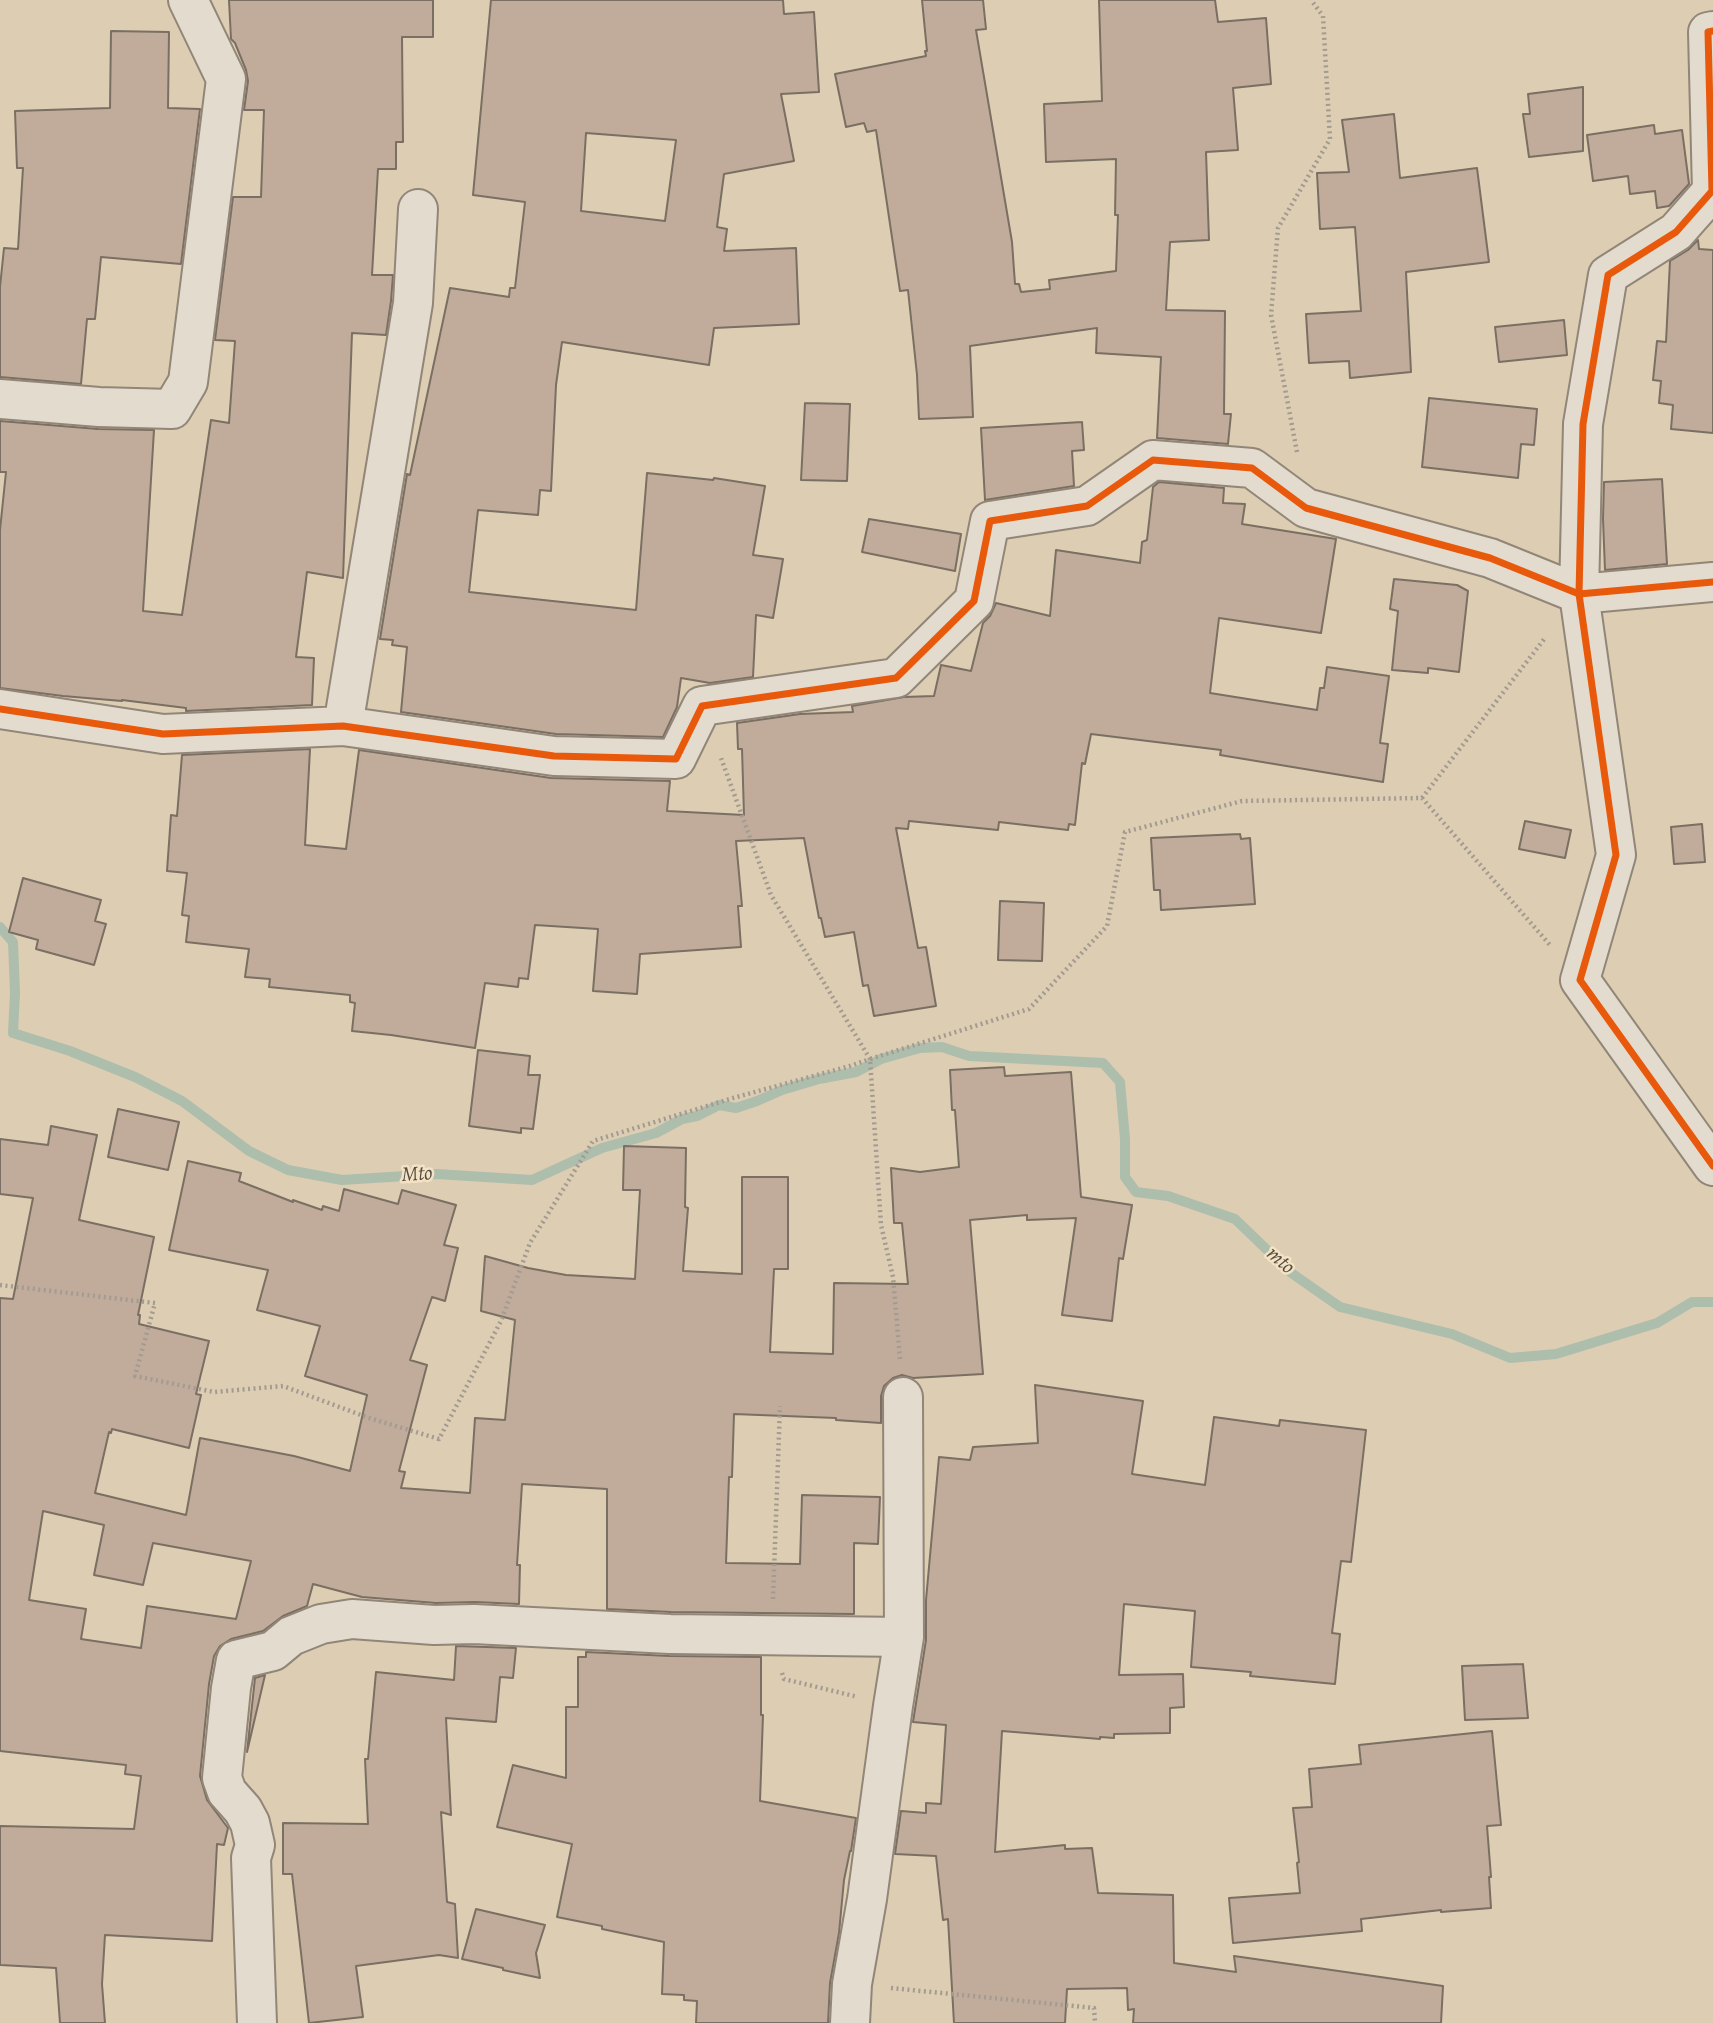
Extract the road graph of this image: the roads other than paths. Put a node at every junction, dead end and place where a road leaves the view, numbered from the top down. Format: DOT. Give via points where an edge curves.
graph roads {
  1 [pos="188,0"];
  2 [pos="1713,31"];
  3 [pos="418,209"];
  4 [pos="0,399"];
  5 [pos="1713,582"];
  6 [pos="1579,594"];
  7 [pos="0,709"];
  8 [pos="343,726"];
  9 [pos="1713,1166"];
  10 [pos="903,1397"];
  11 [pos="905,1637"];
  12 [pos="257,2023"];
  13 [pos="850,2023"];
  1 -- 4 [label="street" via="226,79 188,382 172,409"];
  2 -- 6 [label="street" via="1709,32 1712,191 1676,232 1608,275 1583,424"];
  3 -- 8 [label="street" via="413,303"];
  5 -- 6 [label="street"];
  6 -- 8 [label="street" via="1490,558 1306,508 1252,468 1153,460 1087,506 990,521 974,601 896,678 702,706 676,759 554,756"];
  6 -- 9 [label="street" via="1616,855 1580,980"];
  7 -- 8 [label="street" via="163,734"];
  10 -- 11 [label="street"];
  11 -- 12 [label="street" via="670,1634 352,1619 321,1624 291,1636 273,1651 236,1660 222,1778 250,1823 255,1845 251,1858"];
  11 -- 13 [label="street" via="852,1984"];
}
